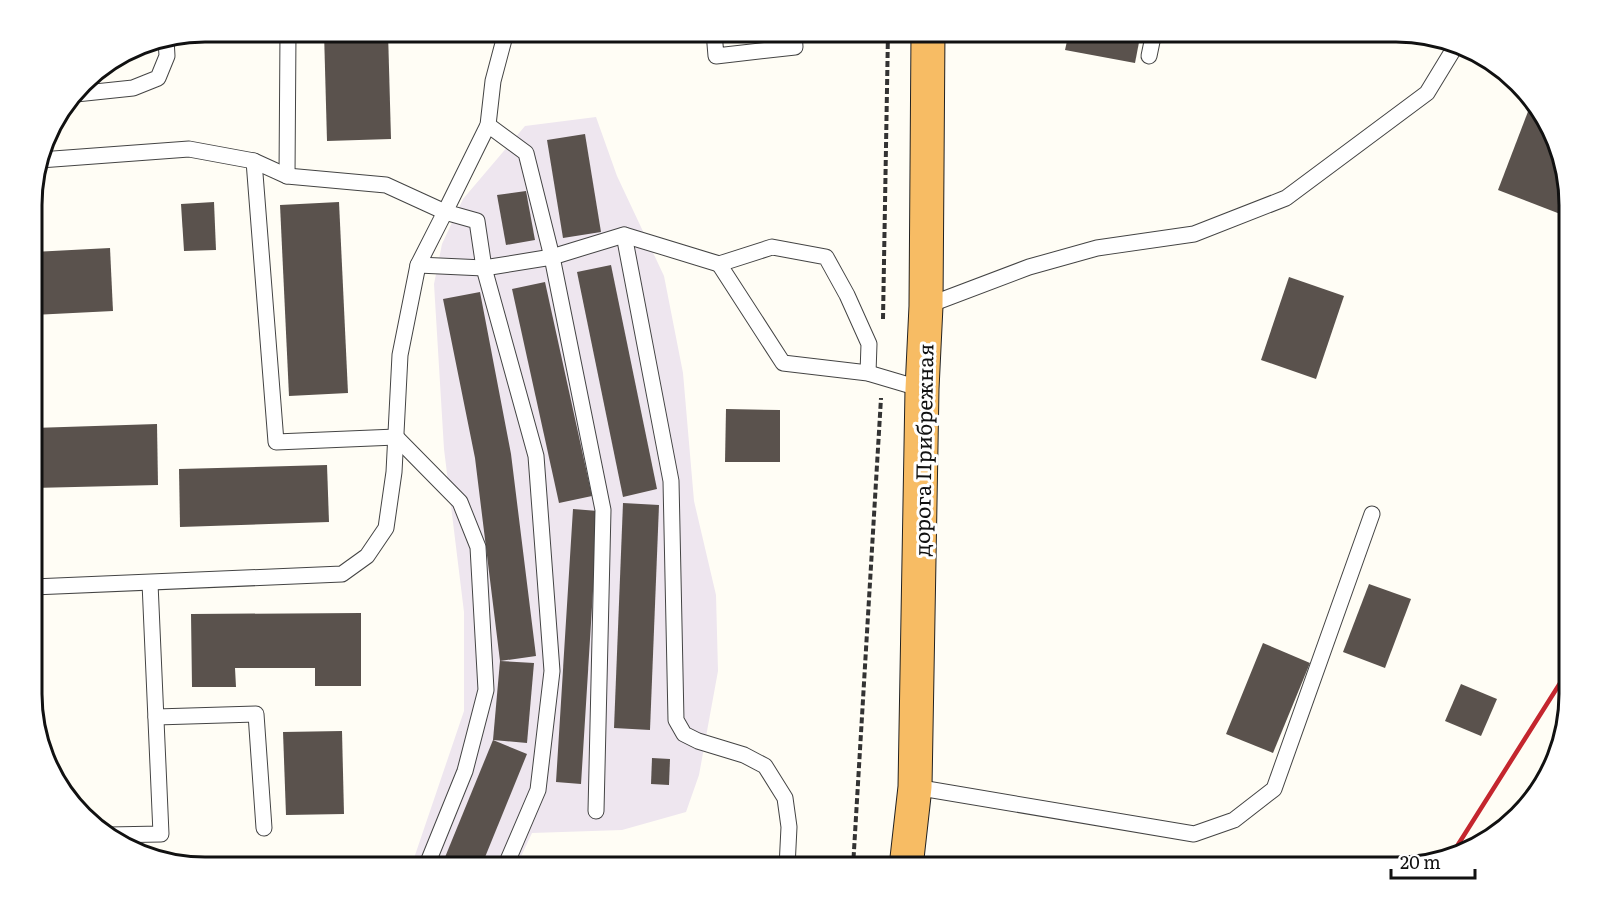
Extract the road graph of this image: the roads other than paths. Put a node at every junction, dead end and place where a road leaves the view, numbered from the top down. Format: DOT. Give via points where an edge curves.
graph roads {
  1 [pos="288,42"];
  2 [pos="503,42"];
  3 [pos="715,42"];
  4 [pos="795,42"];
  5 [pos="928,42"];
  6 [pos="1152,42"];
  7 [pos="166,47"];
  8 [pos="1452,52"];
  9 [pos="1149,56"];
  10 [pos="87,93"];
  11 [pos="488,125"];
  12 [pos="49,159"];
  13 [pos="254,161"];
  14 [pos="287,176"];
  15 [pos="445,212"];
  16 [pos="624,235"];
  17 [pos="552,257"];
  18 [pos="719,264"];
  19 [pos="418,265"];
  20 [pos="484,268"];
  21 [pos="926,306"];
  22 [pos="875,375"];
  23 [pos="922,388"];
  24 [pos="396,437"];
  25 [pos="1372,514"];
  26 [pos="150,583"];
  27 [pos="42,587"];
  28 [pos="156,717"];
  29 [pos="915,787"];
  30 [pos="596,811"];
  31 [pos="264,828"];
  32 [pos="123,835"];
  33 [pos="430,857"];
  34 [pos="509,857"];
  35 [pos="788,857"];
  36 [pos="907,857"];
  1 -- 14 [label="lane"];
  2 -- 11 [label="lane" via="493,81"];
  3 -- 4 [label="lane" via="716,56 795,47"];
  5 -- 21 [label="highway, дорога Прибрежная"];
  6 -- 9 [label="lane"];
  7 -- 10 [label="lane" via="158,78 133,88"];
  8 -- 21 [label="lane" via="1427,93 1286,198 1194,234 1097,248 1029,267"];
  11 -- 15 [label="lane"];
  11 -- 17 [label="lane" via="526,153"];
  12 -- 13 [label="lane" via="189,149"];
  13 -- 14 [label="lane"];
  13 -- 24 [label="lane" via="276,442"];
  14 -- 15 [label="lane" via="386,185"];
  15 -- 19 [label="lane"];
  15 -- 20 [label="lane" via="477,221"];
  16 -- 17 [label="lane"];
  16 -- 18 [label="lane"];
  16 -- 35 [label="lane" via="671,481 676,720 684,734 765,766 785,798"];
  17 -- 20 [label="lane"];
  17 -- 30 [label="lane" via="603,510"];
  18 -- 22 [label="lane" via="783,363"];
  18 -- 22 [label="lane" via="772,247 826,258 869,344"];
  19 -- 20 [label="lane"];
  19 -- 24 [label="lane" via="400,355"];
  20 -- 34 [label="lane" via="536,456 552,671 538,790"];
  21 -- 23 [label="highway, дорога Прибрежная"];
  22 -- 23 [label="lane"];
  23 -- 29 [label="highway, дорога Прибрежная"];
  24 -- 26 [label="lane" via="386,528 367,556 342,574"];
  24 -- 33 [label="lane" via="460,502 478,547 486,690 465,771"];
  25 -- 29 [label="lane" via="1274,789 1234,820 1194,834"];
  26 -- 27 [label="lane"];
  26 -- 28 [label="lane"];
  28 -- 31 [label="lane" via="256,714"];
  28 -- 32 [label="lane" via="161,834"];
  29 -- 36 [label="highway, дорога Прибрежная"];
}
